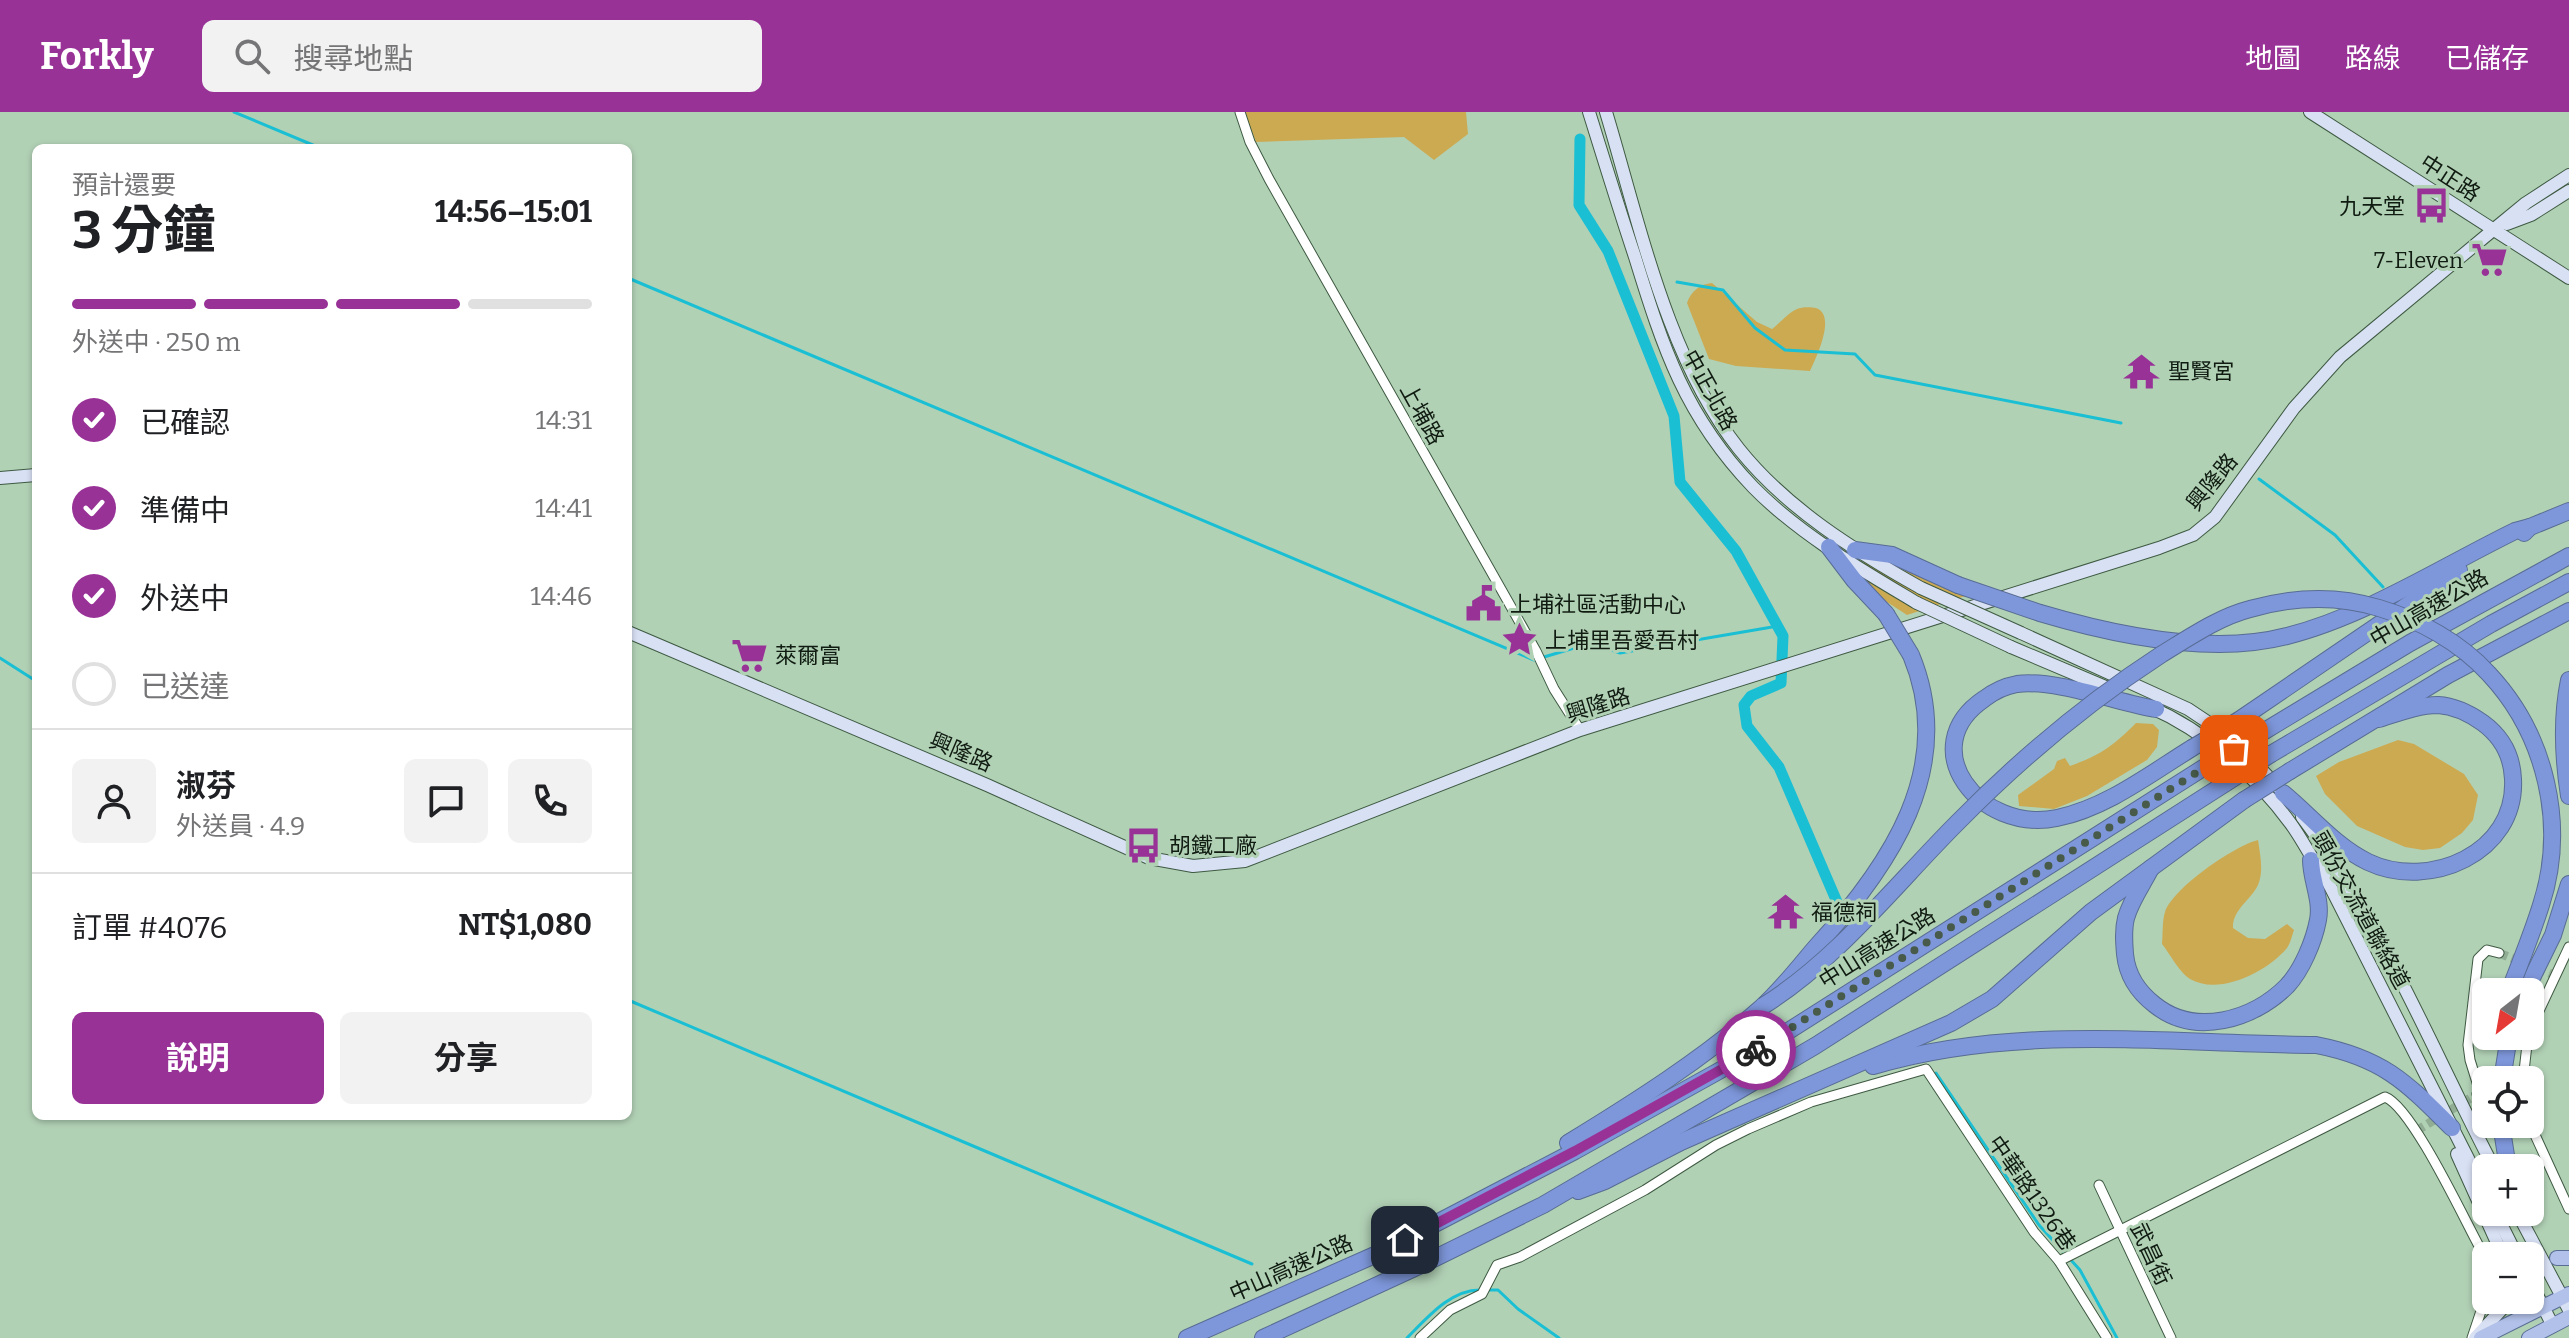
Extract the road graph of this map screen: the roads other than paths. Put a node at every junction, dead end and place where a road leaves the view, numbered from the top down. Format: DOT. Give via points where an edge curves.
graph roads {
  1 [pos="1240,112"];
  2 [pos="1589,112"];
  3 [pos="1606,112"];
  4 [pos="2310,112"];
  5 [pos="2569,175"];
  6 [pos="2569,191"];
  7 [pos="2493,230"];
  8 [pos="2569,278"];
  9 [pos="32,475"];
  10 [pos="0,478"];
  11 [pos="2569,511"];
  12 [pos="2530,527"];
  13 [pos="1829,547"];
  14 [pos="1855,550"];
  15 [pos="2569,556"];
  16 [pos="2569,582"];
  17 [pos="1921,588"];
  18 [pos="1917,603"];
  19 [pos="2569,611"];
  20 [pos="632,634"];
  21 [pos="2569,680"];
  22 [pos="2156,709"];
  23 [pos="2379,719"];
  24 [pos="1580,730"];
  25 [pos="2283,793"];
  26 [pos="2569,796"];
  27 [pos="2311,860"];
  28 [pos="2151,868"];
  29 [pos="2569,884"];
  30 [pos="2569,947"];
  31 [pos="2499,953"];
  32 [pos="2514,978"];
  33 [pos="2532,978"];
  34 [pos="2544,1000"];
  35 [pos="1763,1006"];
  36 [pos="2472,1066"];
  37 [pos="1780,1098"];
  38 [pos="2452,1128"];
  39 [pos="2536,1138"];
  40 [pos="2487,1154"];
  41 [pos="2472,1167"];
  42 [pos="1541,1168"];
  43 [pos="2099,1185"];
  44 [pos="1543,1205"];
  45 [pos="2569,1209"];
  46 [pos="2525,1226"];
  47 [pos="2528,1226"];
  48 [pos="2120,1230"];
  49 [pos="2477,1242"];
  50 [pos="2497,1242"];
  51 [pos="2061,1260"];
  52 [pos="2565,1260"];
  53 [pos="2567,1300"];
  54 [pos="2544,1306"];
  55 [pos="2544,1308"];
  56 [pos="2481,1314"];
  57 [pos="2497,1314"];
  58 [pos="2528,1314"];
  59 [pos="2569,1317"];
  60 [pos="2553,1326"];
  61 [pos="1187,1338"];
  62 [pos="1263,1338"];
  63 [pos="1420,1338"];
  64 [pos="2107,1338"];
  65 [pos="2171,1338"];
  66 [pos="2474,1338"];
  67 [pos="2481,1338"];
  68 [pos="2529,1338"];
  1 -- 24 [label="street, 上埔路" via="1269,179"];
  2 -- 13 [label="main road, 中正北路" via="1661,342 1684,393 1710,436 1756,490"];
  3 -- 14 [label="main road, 中正北路" via="1664,303 1709,406 1761,474"];
  4 -- 7 [label="main road, 中正路"];
  5 -- 7 [label="main road, 興隆路"];
  6 -- 7 [label="main road" via="2531,215"];
  7 -- 8 [label="main road, 中正路"];
  7 -- 24 [label="main road, 興隆路" via="2340,357 2294,408 2215,517 2193,535"];
  9 -- 10 [label="main road"];
  11 -- 12 [label="highway"];
  12 -- 14 [label="highway, bridge" via="2330,621 2286,637 2218,643 2074,624 1958,585 1892,555"];
  12 -- 22 [label="highway, bridge" via="2443,579 2239,720 2096,806 2024,821 1990,808 1967,788 1957,766 1955,742 1970,710 2017,684 2063,687"];
  13 -- 18 [label="main road, 中正北路"];
  13 -- 35 [label="highway, bridge" via="1886,614 1911,655 1926,714 1924,768 1900,833 1870,881"];
  14 -- 17 [label="main road, 中正北路"];
  15 -- 42 [label="highway, 中山高速公路, bridge" via="2410,643 2211,763 1771,1042"];
  16 -- 44 [label="highway, 中山高速公路, bridge" via="2271,754 1815,1046"];
  17 -- 25 [label="main road, 頭份交流道聯絡道, bridge" via="2188,709 2230,737"];
  18 -- 22 [label="main road, 頭份交流道聯絡道, bridge"];
  19 -- 23 [label="highway" via="2448,675"];
  20 -- 24 [label="main road, 興隆路" via="1149,858 1193,866 1245,861"];
  21 -- 26 [label="highway" via="2563,747"];
  22 -- 27 [label="main road, 頭份交流道聯絡道" via="2237,764 2292,825"];
  23 -- 25 [label="highway" via="2418,707 2455,707 2492,729 2505,744 2514,791 2497,835 2479,852 2425,872 2369,863 2333,839"];
  23 -- 28 [label="highway, bridge" via="2244,800"];
  25 -- 40 [label="main road, 頭份交流道聯絡道" via="2333,859 2377,936"];
  27 -- 28 [label="highway" via="2319,918 2289,984 2251,1012 2205,1023 2164,1013 2135,985 2126,964 2127,916"];
  27 -- 38 [label="main road, 頭份交流道聯絡道" via="2327,880"];
  28 -- 37 [label="highway" via="2091,912 1992,999 1951,1023"];
  29 -- 33 [label="highway"];
  30 -- 34 [label="street"];
  31 -- 36 [label="street" via="2487,950 2478,959 2468,1045"];
  32 -- 35 [label="highway, bridge" via="2542,903 2550,861 2548,785 2529,731 2486,670 2445,637 2372,606 2308,599 2227,617 2123,680 1957,822 1839,943"];
  35 -- 42 [label="highway" via="1683,1068 1553,1152"];
  37 -- 38 [label="highway" via="1913,1054 2012,1040 2316,1045 2347,1051 2406,1081"];
  37 -- 44 [label="highway"];
  38 -- 41 [label="main road, 頭份交流道聯絡道"];
  38 -- 50 [label="main road" via="2451,1141"];
  39 -- 45 [label="street"];
  42 -- 61 [label="highway, 中山高速公路" via="1365,1260"];
  43 -- 48 [label="street, 武昌街"];
  44 -- 62 [label="highway, 中山高速公路"];
  46 -- 53 [label="main road"];
  47 -- 52 [label="main road" via="2543,1246"];
  48 -- 49 [label="street" via="2385,1097 2416,1131"];
  48 -- 51 [label="street"];
  48 -- 65 [label="street, 武昌街"];
  51 -- 63 [label="street, 中華路1326巷" via="2034,1232 1926,1069 1811,1102 1716,1145 1603,1212 1497,1265 1482,1294 1450,1310"];
  51 -- 64 [label="street, 中華路1326巷"];
  53 -- 54 [label="main road"];
  55 -- 60 [label="main road"];
  56 -- 66 [label="street"];
  57 -- 66 [label="main road"];
  58 -- 67 [label="main road"];
  59 -- 60 [label="main road"];
  60 -- 68 [label="main road"];
}
